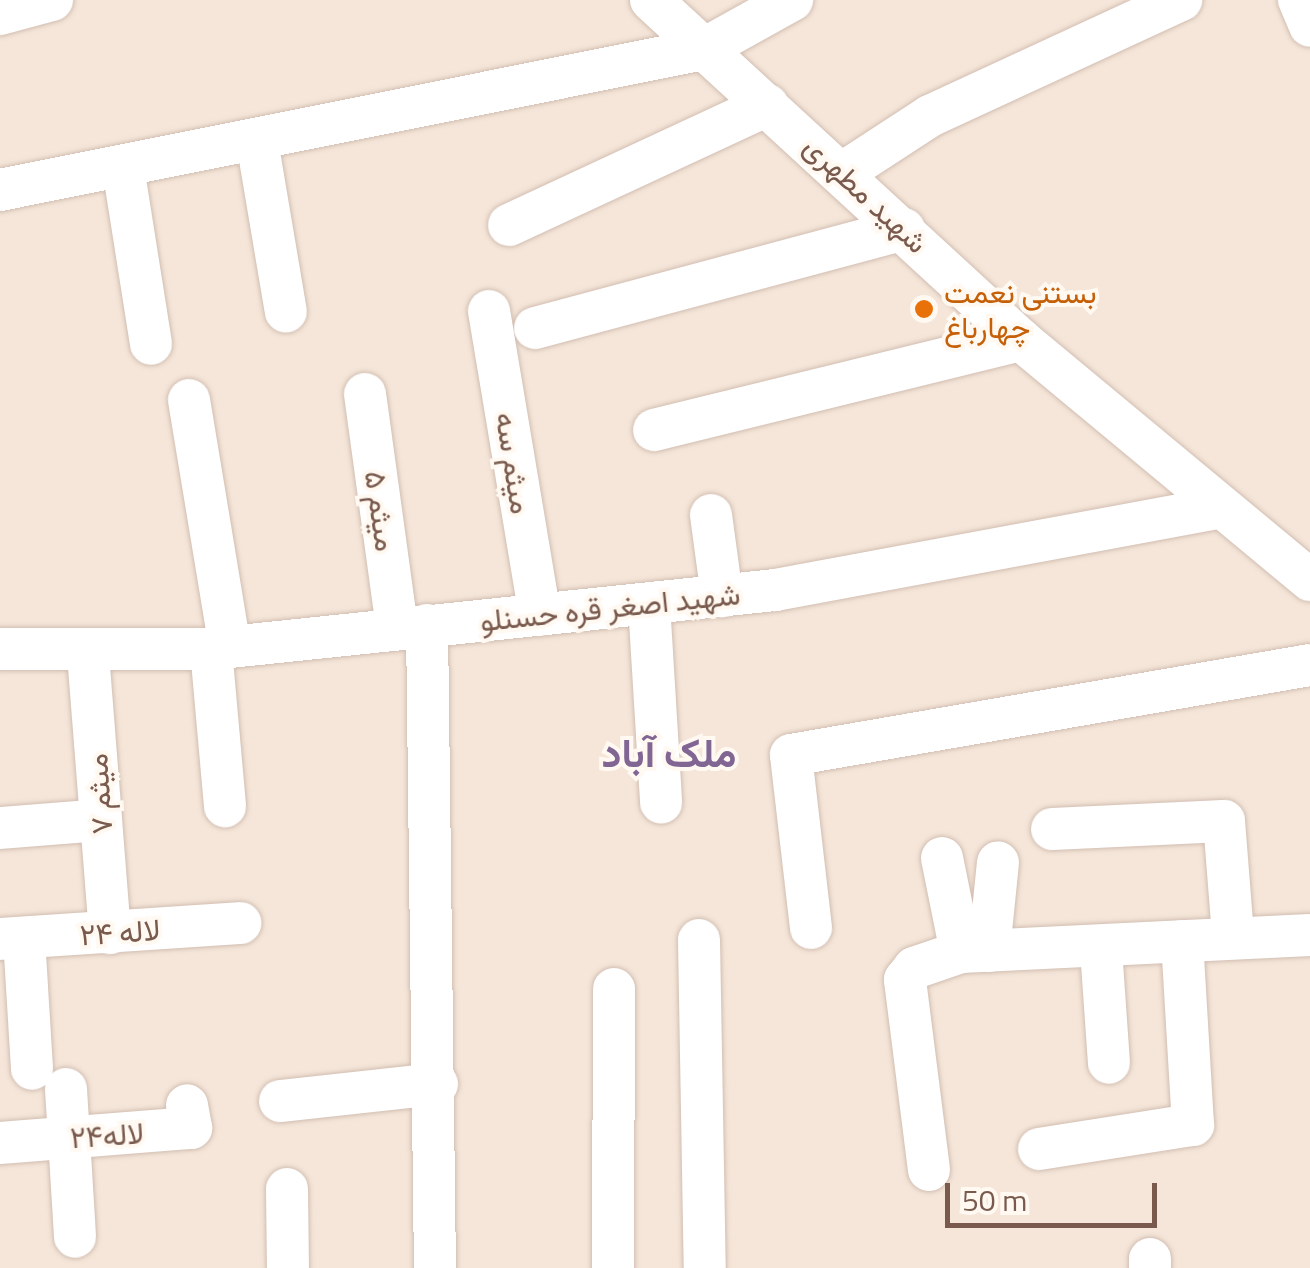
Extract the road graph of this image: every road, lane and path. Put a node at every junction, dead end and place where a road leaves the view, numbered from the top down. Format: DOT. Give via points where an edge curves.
graph roads {
  1 [pos="52,0"];
  2 [pos="650,0"];
  3 [pos="792,0"];
  4 [pos="1181,0"];
  5 [pos="1299,0"];
  6 [pos="0,14"];
  7 [pos="1310,26"];
  8 [pos="704,49"];
  9 [pos="767,105"];
  10 [pos="256,141"];
  11 [pos="123,168"];
  12 [pos="844,172"];
  13 [pos="0,190"];
  14 [pos="509,225"];
  15 [pos="904,228"];
  16 [pos="489,311"];
  17 [pos="286,312"];
  18 [pos="535,328"];
  19 [pos="1021,340"];
  20 [pos="151,344"];
  21 [pos="365,394"];
  22 [pos="189,400"];
  23 [pos="654,430"];
  24 [pos="1214,509"];
  25 [pos="711,515"];
  26 [pos="1307,568"];
  27 [pos="722,596"];
  28 [pos="649,604"];
  29 [pos="540,615"];
  30 [pos="412,627"];
  31 [pos="221,648"];
  32 [pos="0,649"];
  33 [pos="88,654"];
  34 [pos="1310,664"];
  35 [pos="661,803"];
  36 [pos="225,806"];
  37 [pos="101,820"];
  38 [pos="0,828"];
  39 [pos="1052,829"];
  40 [pos="942,858"];
  41 [pos="998,862"];
  42 [pos="240,923"];
  43 [pos="811,928"];
  44 [pos="110,933"];
  45 [pos="1310,935"];
  46 [pos="1232,936"];
  47 [pos="12,939"];
  48 [pos="699,940"];
  49 [pos="1182,941"];
  50 [pos="1101,949"];
  51 [pos="975,952"];
  52 [pos="614,990"];
  53 [pos="1109,1063"];
  54 [pos="437,1084"];
  55 [pos="280,1101"];
  56 [pos="188,1105"];
  57 [pos="70,1138"];
  58 [pos="0,1143"];
  59 [pos="1039,1148"];
  60 [pos="929,1170"];
  61 [pos="287,1189"];
  62 [pos="75,1238"];
  63 [pos="288,1268"];
  64 [pos="435,1268"];
  65 [pos="613,1268"];
  66 [pos="705,1268"];
  1 -- 6 [label="street"];
  2 -- 8 [label="street, شهید مطهری"];
  3 -- 8 [label="street"];
  4 -- 12 [label="street" via="930,116"];
  5 -- 7 [label="street"];
  8 -- 9 [label="street, شهید مطهری"];
  8 -- 10 [label="street"];
  9 -- 12 [label="street, شهید مطهری"];
  9 -- 14 [label="street"];
  10 -- 11 [label="street"];
  10 -- 17 [label="street"];
  11 -- 13 [label="street"];
  11 -- 20 [label="street"];
  12 -- 15 [label="street, شهید مطهری"];
  15 -- 18 [label="street"];
  15 -- 19 [label="street, شهید مطهری"];
  16 -- 29 [label="street, میثم سه"];
  19 -- 23 [label="street"];
  19 -- 24 [label="street, شهید مطهری"];
  21 -- 30 [label="street, میثم ۵"];
  22 -- 31 [label="street"];
  24 -- 26 [label="street, شهید مطهری"];
  24 -- 27 [label="street, شهید اصغر قره حسنلو" via="936,565"];
  25 -- 27 [label="street"];
  27 -- 28 [label="street, شهید اصغر قره حسنلو"];
  28 -- 29 [label="street, شهید اصغر قره حسنلو"];
  28 -- 35 [label="street"];
  29 -- 30 [label="street, شهید اصغر قره حسنلو"];
  30 -- 31 [label="street, شهید اصغر قره حسنلو"];
  30 -- 54 [label="street, میثم ۵"];
  31 -- 33 [label="street, شهید اصغر قره حسنلو"];
  31 -- 36 [label="street"];
  32 -- 33 [label="street, شهید اصغر قره حسنلو"];
  33 -- 37 [label="street, میثم ۷"];
  34 -- 43 [label="street" via="791,755"];
  37 -- 38 [label="street"];
  37 -- 44 [label="street, میثم ۷"];
  39 -- 46 [label="street" via="1224,821"];
  40 -- 51 [label="street"];
  41 -- 51 [label="street"];
  42 -- 44 [label="street, لاله ۲۴"];
  44 -- 47 [label="street, لاله ۲۴"];
  45 -- 46 [label="street"];
  46 -- 49 [label="street"];
  47 -- 57 [label="street"];
  48 -- 66 [label="street"];
  49 -- 50 [label="street"];
  49 -- 59 [label="street" via="1193,1125"];
  50 -- 51 [label="street"];
  50 -- 53 [label="street"];
  51 -- 60 [label="street" via="914,968 906,980"];
  52 -- 65 [label="street"];
  54 -- 55 [label="street"];
  54 -- 64 [label="street, میثم ۵"];
  56 -- 57 [label="street, لاله۲۴" via="191,1128"];
  57 -- 58 [label="street, لاله۲۴"];
  57 -- 62 [label="street"];
  61 -- 63 [label="street"];
}
